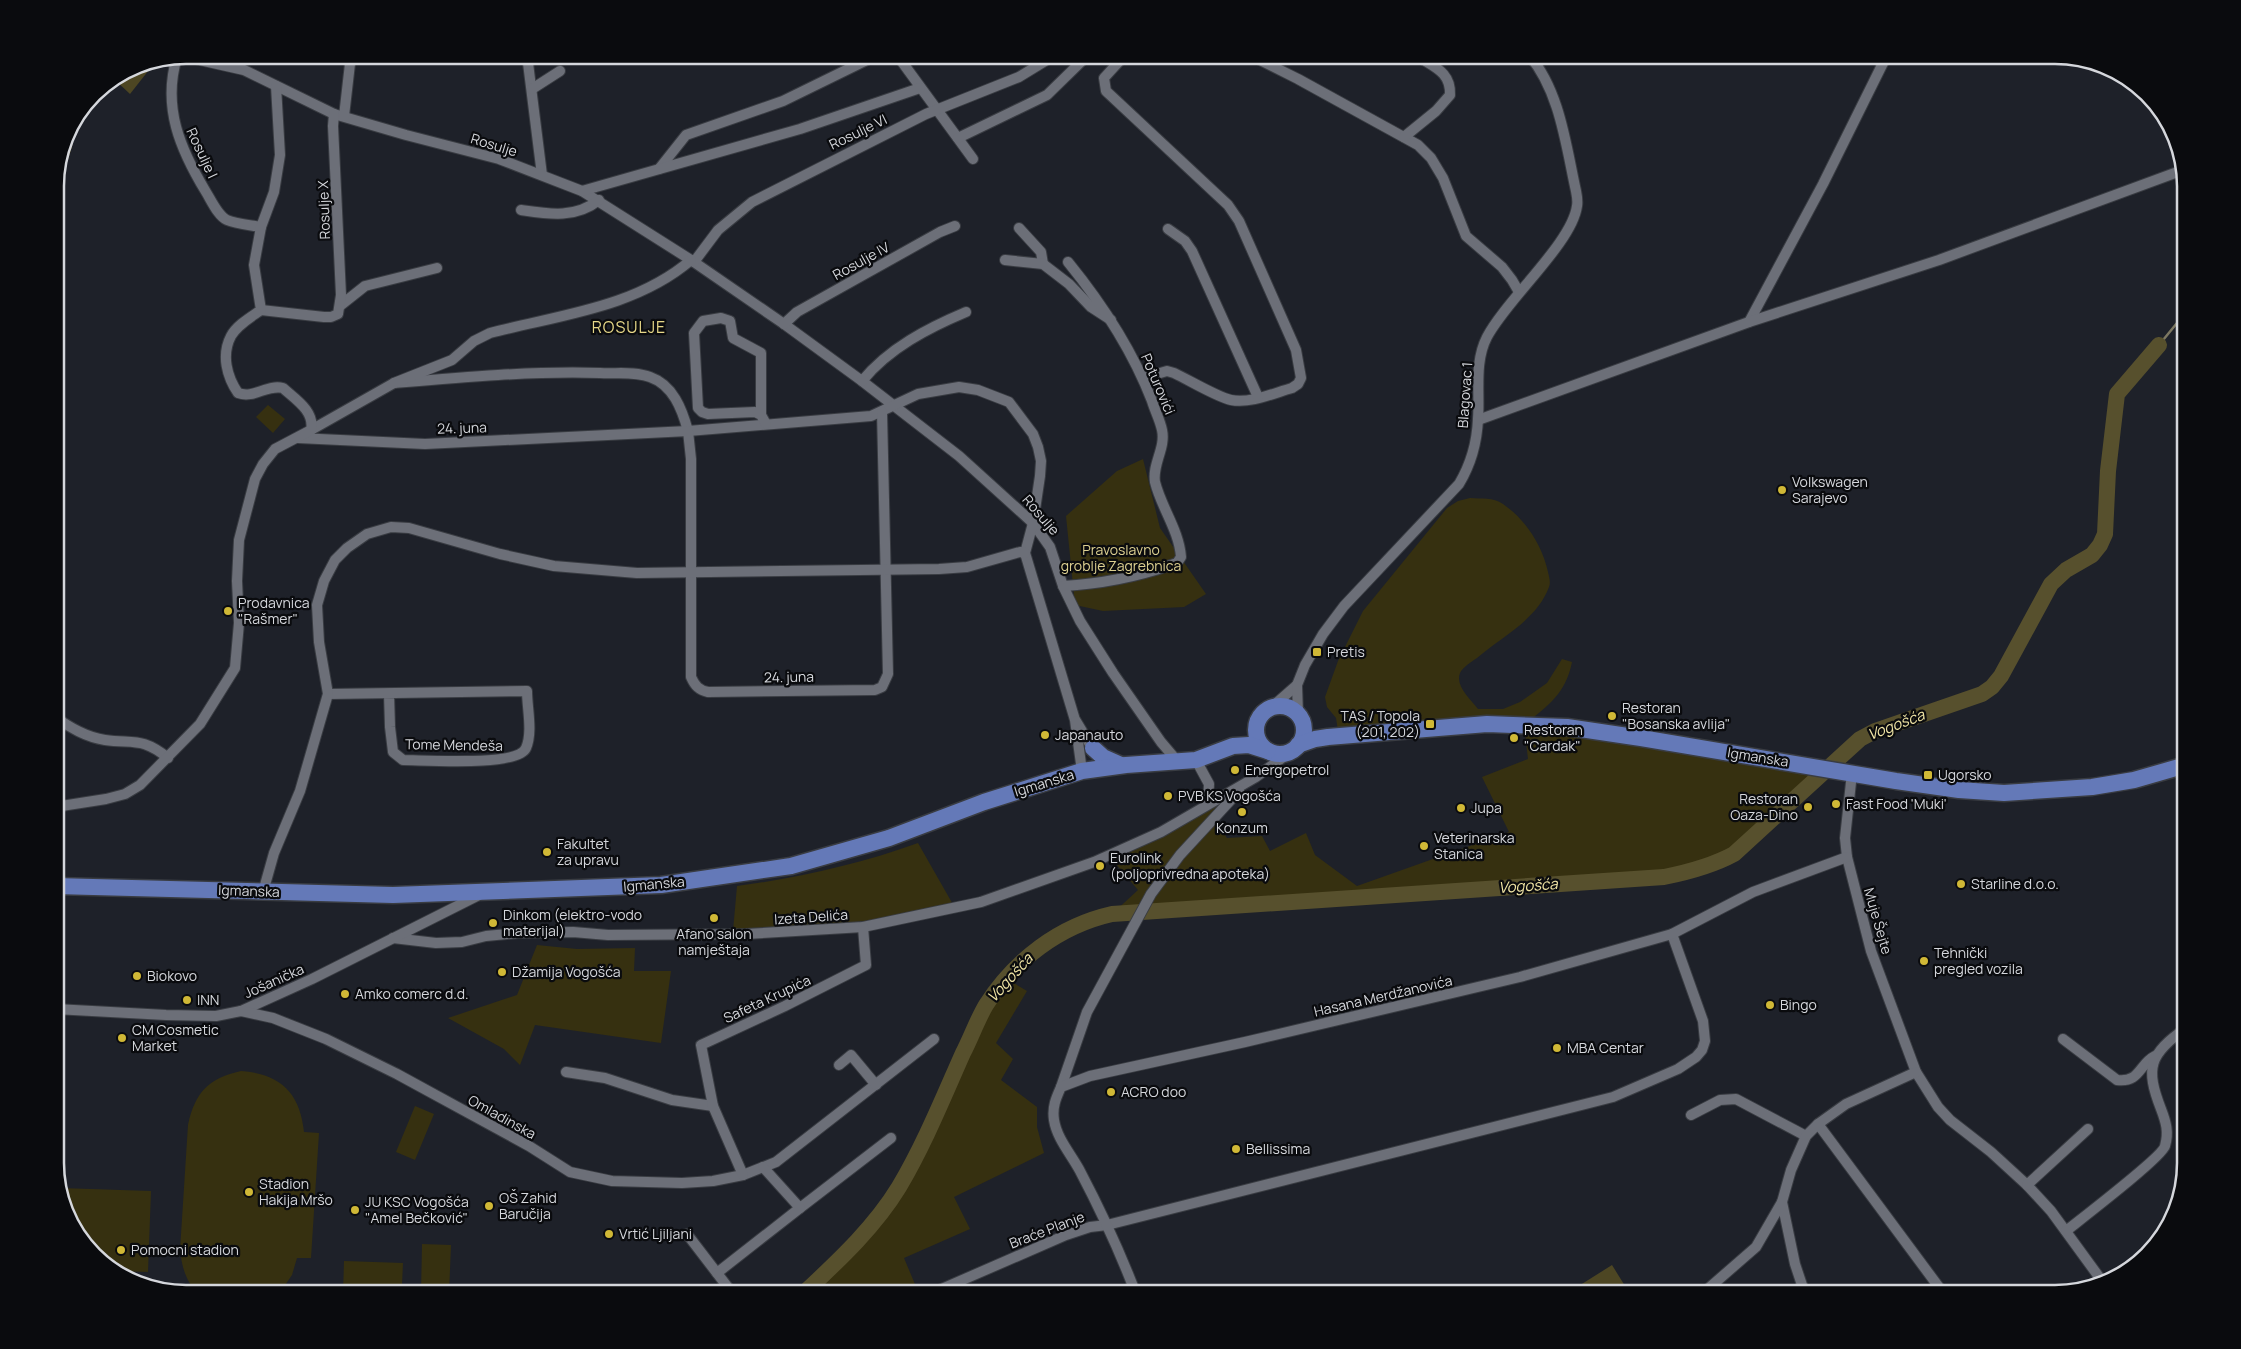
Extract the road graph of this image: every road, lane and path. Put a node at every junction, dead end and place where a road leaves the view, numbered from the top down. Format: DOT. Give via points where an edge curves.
graph roads {
  1 [pos="175,64"];
  2 [pos="217,64"];
  3 [pos="348,64"];
  4 [pos="528,64"];
  5 [pos="859,64"];
  6 [pos="903,64"];
  7 [pos="1040,64"];
  8 [pos="1079,64"];
  9 [pos="1117,64"];
  10 [pos="1267,64"];
  11 [pos="1430,64"];
  12 [pos="1535,64"];
  13 [pos="1883,64"];
  14 [pos="560,71"];
  15 [pos="276,86"];
  16 [pos="920,88"];
  17 [pos="532,90"];
  18 [pos="938,109"];
  19 [pos="339,115"];
  20 [pos="1404,137"];
  21 [pos="958,138"];
  22 [pos="973,159"];
  23 [pos="658,169"];
  24 [pos="2176,173"];
  25 [pos="542,175"];
  26 [pos="582,191"];
  27 [pos="599,200"];
  28 [pos="521,210"];
  29 [pos="955,226"];
  30 [pos="261,227"];
  31 [pos="1019,228"];
  32 [pos="1168,229"];
  33 [pos="1005,260"];
  34 [pos="693,261"];
  35 [pos="1068,262"];
  36 [pos="1043,264"];
  37 [pos="436,268"];
  38 [pos="1519,292"];
  39 [pos="341,305"];
  40 [pos="261,310"];
  41 [pos="966,312"];
  42 [pos="1112,320"];
  43 [pos="1749,322"];
  44 [pos="784,324"];
  45 [pos="1143,378"];
  46 [pos="862,380"];
  47 [pos="394,382"];
  48 [pos="1258,397"];
  49 [pos="894,405"];
  50 [pos="882,412"];
  51 [pos="761,415"];
  52 [pos="1478,420"];
  53 [pos="766,424"];
  54 [pos="311,430"];
  55 [pos="688,431"];
  56 [pos="298,438"];
  57 [pos="1034,524"];
  58 [pos="1025,553"];
  59 [pos="887,571"];
  60 [pos="692,573"];
  61 [pos="1063,586"];
  62 [pos="1297,685"];
  63 [pos="328,694"];
  64 [pos="389,694"];
  65 [pos="1272,706"];
  66 [pos="1301,719"];
  67 [pos="1075,720"];
  68 [pos="1257,721"];
  69 [pos="64,724"];
  70 [pos="1328,737"];
  71 [pos="1233,746"];
  72 [pos="1094,748"];
  73 [pos="1296,748"];
  74 [pos="1269,752"];
  75 [pos="168,758"];
  76 [pos="1196,760"];
  77 [pos="1178,762"];
  78 [pos="1124,766"];
  79 [pos="2177,768"];
  80 [pos="1099,769"];
  81 [pos="1268,769"];
  82 [pos="1082,771"];
  83 [pos="1852,772"];
  84 [pos="1244,784"];
  85 [pos="1208,804"];
  86 [pos="64,806"];
  87 [pos="1847,857"];
  88 [pos="64,886"];
  89 [pos="264,892"];
  90 [pos="484,893"];
  91 [pos="863,927"];
  92 [pos="1672,934"];
  93 [pos="393,938"];
  94 [pos="64,1009"];
  95 [pos="241,1011"];
  96 [pos="2177,1035"];
  97 [pos="934,1039"];
  98 [pos="2063,1039"];
  99 [pos="2158,1055"];
  100 [pos="839,1065"];
  101 [pos="566,1072"];
  102 [pos="1916,1072"];
  103 [pos="876,1085"];
  104 [pos="1061,1087"];
  105 [pos="713,1106"];
  106 [pos="1692,1115"];
  107 [pos="1818,1124"];
  108 [pos="2088,1129"];
  109 [pos="1806,1136"];
  110 [pos="891,1138"];
  111 [pos="763,1167"];
  112 [pos="743,1175"];
  113 [pos="2027,1185"];
  114 [pos="1782,1202"];
  115 [pos="800,1208"];
  116 [pos="1107,1225"];
  117 [pos="2066,1231"];
  118 [pos="686,1234"];
  119 [pos="717,1273"];
  120 [pos="2099,1277"];
  121 [pos="726,1285"];
  122 [pos="951,1285"];
  123 [pos="1132,1285"];
  124 [pos="1712,1285"];
  125 [pos="1802,1285"];
  126 [pos="1937,1285"];
  1 -- 30 [label="street, Rosulje I" via="171,77 174,122 193,170 226,219"];
  2 -- 15 [label="street, Rosulje" via="244,70"];
  3 -- 19 [label="street, Rosulje X"];
  4 -- 17 [label="street"];
  5 -- 23 [label="street" via="783,102 686,135"];
  6 -- 16 [label="street"];
  7 -- 18 [label="street, Rosulje VI" via="1018,77"];
  8 -- 21 [label="street" via="1047,95"];
  9 -- 48 [label="street" via="1104,78 1106,91 1233,211 1296,350 1301,378 1298,384"];
  10 -- 20 [label="street"];
  11 -- 20 [label="street" via="1448,76 1450,95"];
  12 -- 38 [label="street, Blagovac 1" via="1554,99 1578,204 1562,238"];
  13 -- 43 [label="street"];
  14 -- 17 [label="street"];
  15 -- 19 [label="street, Rosulje"];
  15 -- 30 [label="street" via="280,155 274,192"];
  16 -- 18 [label="street"];
  16 -- 23 [label="street" via="800,129"];
  17 -- 25 [label="street"];
  18 -- 21 [label="street"];
  18 -- 34 [label="street, Rosulje VI" via="752,202 718,230"];
  19 -- 25 [label="street, Rosulje"];
  19 -- 39 [label="street, Rosulje X"];
  20 -- 38 [label="street" via="1431,158 1443,178 1466,236 1502,267"];
  21 -- 22 [label="street"];
  23 -- 26 [label="street"];
  24 -- 43 [label="street" via="1939,260"];
  25 -- 26 [label="street, Rosulje"];
  26 -- 27 [label="street, Rosulje"];
  27 -- 28 [label="street" via="574,213 555,215"];
  27 -- 34 [label="street, Rosulje"];
  29 -- 44 [label="street, Rosulje IV" via="797,312"];
  30 -- 40 [label="street" via="254,265"];
  31 -- 36 [label="street" via="1040,252"];
  32 -- 48 [label="street" via="1192,251"];
  33 -- 36 [label="street"];
  34 -- 44 [label="street, Rosulje"];
  34 -- 47 [label="street" via="642,292 608,304 490,333 474,341 452,360"];
  35 -- 42 [label="street, Poturovići"];
  36 -- 42 [label="street" via="1069,284 1090,307"];
  37 -- 39 [label="street" via="365,286"];
  38 -- 52 [label="street, Blagovac 1" via="1487,338 1479,371"];
  39 -- 40 [label="street" via="338,314 332,317"];
  40 -- 54 [label="street" via="231,337 226,358 230,381 243,395 283,388 307,410 312,422"];
  41 -- 46 [label="street" via="910,340 888,355"];
  42 -- 45 [label="street, Poturovići"];
  43 -- 52 [label="street"];
  44 -- 46 [label="street, Rosulje"];
  45 -- 48 [label="street" via="1174,373 1231,400"];
  45 -- 61 [label="street, Poturovići" via="1162,430 1163,440 1155,467 1156,485 1181,557 1177,563 1134,576"];
  46 -- 49 [label="street, Rosulje"];
  47 -- 54 [label="street"];
  47 -- 55 [label="street, 24. juna" via="560,372 636,374 650,377 666,387 682,410"];
  49 -- 50 [label="street"];
  49 -- 57 [label="street, Rosulje" via="959,456"];
  49 -- 57 [label="street" via="918,394 959,387 978,390 1009,402 1033,434 1041,461"];
  50 -- 53 [label="street" via="871,416"];
  50 -- 59 [label="street"];
  51 -- 51 [label="street" via="755,412 708,414 698,408 694,333 703,322 721,318 730,321 733,338 761,353"];
  51 -- 53 [label="street"];
  52 -- 62 [label="street, Blagovac 1" via="1468,468 1459,484 1344,606 1323,634"];
  53 -- 55 [label="street"];
  54 -- 56 [label="street"];
  55 -- 56 [label="street, 24. juna" via="425,444"];
  55 -- 60 [label="street, 24. juna"];
  56 -- 75 [label="street" via="275,449 263,464 255,479 243,522 239,540 239,623 235,668 200,724"];
  57 -- 58 [label="street"];
  57 -- 61 [label="street, Rosulje" via="1050,547"];
  58 -- 59 [label="street" via="967,567"];
  58 -- 67 [label="street"];
  59 -- 60 [label="street"];
  59 -- 60 [label="street, 24. juna" via="888,674 882,687 875,690 708,692 700,690 691,678"];
  60 -- 63 [label="street" via="637,573 554,566 409,528 372,531 335,560 324,581 318,605 319,642"];
  61 -- 77 [label="street, Rosulje" via="1080,621 1113,673"];
  62 -- 65 [label="street"];
  62 -- 66 [label="street, Blagovac 1"];
  63 -- 64 [label="street, Tome Mendeša"];
  63 -- 89 [label="street" via="300,791 274,854"];
  64 -- 64 [label="street, Tome Mendeša" via="392,747 397,757 403,760 502,760 520,755 526,748 527,691"];
  65 -- 66 [label="main road" via="1286,706"];
  65 -- 68 [label="main road"];
  66 -- 70 [label="main road" via="1309,729"];
  66 -- 73 [label="main road" via="1304,732"];
  67 -- 72 [label="street"];
  67 -- 82 [label="street"];
  68 -- 71 [label="main road, Igmanska"];
  68 -- 74 [label="main road" via="1257,738"];
  69 -- 75 [label="street" via="74,731 105,740 138,741 155,747"];
  70 -- 73 [label="main road, Igmanska"];
  70 -- 83 [label="main road, Igmanska" via="1488,724 1568,727"];
  71 -- 74 [label="main road, Igmanska" via="1249,745"];
  71 -- 76 [label="main road, Igmanska"];
  72 -- 78 [label="main road" via="1103,757"];
  72 -- 80 [label="street"];
  73 -- 74 [label="main road" via="1278,754"];
  73 -- 81 [label="street, Izeta Delića"];
  74 -- 81 [label="street"];
  75 -- 86 [label="street" via="140,785 125,794"];
  76 -- 77 [label="main road, Igmanska"];
  76 -- 85 [label="street" via="1209,784"];
  77 -- 78 [label="main road, Igmanska"];
  78 -- 80 [label="main road, Igmanska"];
  79 -- 83 [label="main road, Igmanska" via="2100,786 2029,792 1959,790"];
  80 -- 82 [label="main road, Igmanska"];
  81 -- 84 [label="street, Izeta Delića"];
  82 -- 90 [label="main road, Igmanska" via="984,802 889,838 791,866 660,885"];
  83 -- 87 [label="street, Muje Šejte" via="1845,838"];
  84 -- 85 [label="street, Izeta Delića"];
  84 -- 104 [label="street" via="1180,855 1151,894 1087,1012"];
  85 -- 91 [label="street, Izeta Delića" via="1161,832 1094,862 981,902"];
  87 -- 92 [label="street, Hasana Merdžanovića" via="1753,892"];
  87 -- 102 [label="street, Muje Šejte" via="1871,951"];
  88 -- 89 [label="main road, Igmanska"];
  89 -- 90 [label="main road, Igmanska"];
  90 -- 93 [label="street, Jošanička"];
  91 -- 93 [label="street, Izeta Delića" via="746,934 537,932 436,943"];
  91 -- 105 [label="street, Safeta Krupića" via="866,966 701,1045"];
  92 -- 104 [label="street, Hasana Merdžanovića" via="1520,977 1090,1076"];
  92 -- 116 [label="street" via="1705,1031 1702,1050 1696,1058 1678,1069 1613,1097"];
  93 -- 95 [label="street, Jošanička" via="297,987"];
  94 -- 95 [label="street, Jošanička" via="216,1016"];
  95 -- 112 [label="street, Omladinska" via="273,1018 326,1039 397,1074 570,1172 612,1181 682,1183"];
  96 -- 99 [label="street"];
  97 -- 103 [label="street, Omladinska"];
  98 -- 99 [label="street" via="2117,1080 2134,1078 2148,1060"];
  99 -- 117 [label="street" via="2152,1066 2151,1079 2168,1127 2164,1148"];
  100 -- 103 [label="street" via="851,1055"];
  101 -- 105 [label="street" via="605,1078 672,1100"];
  102 -- 107 [label="street" via="1846,1104"];
  102 -- 113 [label="street, Muje Šejte" via="1950,1120"];
  103 -- 111 [label="street, Omladinska" via="776,1162"];
  104 -- 116 [label="street" via="1054,1101 1053,1118 1057,1134"];
  105 -- 112 [label="street, Safeta Krupića"];
  106 -- 109 [label="street" via="1720,1100 1736,1098"];
  107 -- 109 [label="street"];
  107 -- 126 [label="street"];
  108 -- 113 [label="street"];
  109 -- 114 [label="street"];
  110 -- 115 [label="street"];
  111 -- 112 [label="street, Omladinska"];
  111 -- 115 [label="street"];
  113 -- 117 [label="street, Muje Šejte"];
  114 -- 124 [label="street" via="1756,1247"];
  114 -- 125 [label="street" via="1794,1264"];
  115 -- 119 [label="street"];
  116 -- 122 [label="street, Braće Planje" via="1066,1235"];
  116 -- 123 [label="street, Braće Planje"];
  117 -- 120 [label="street, Muje Šejte"];
  118 -- 119 [label="street"];
  119 -- 121 [label="street"];
}
